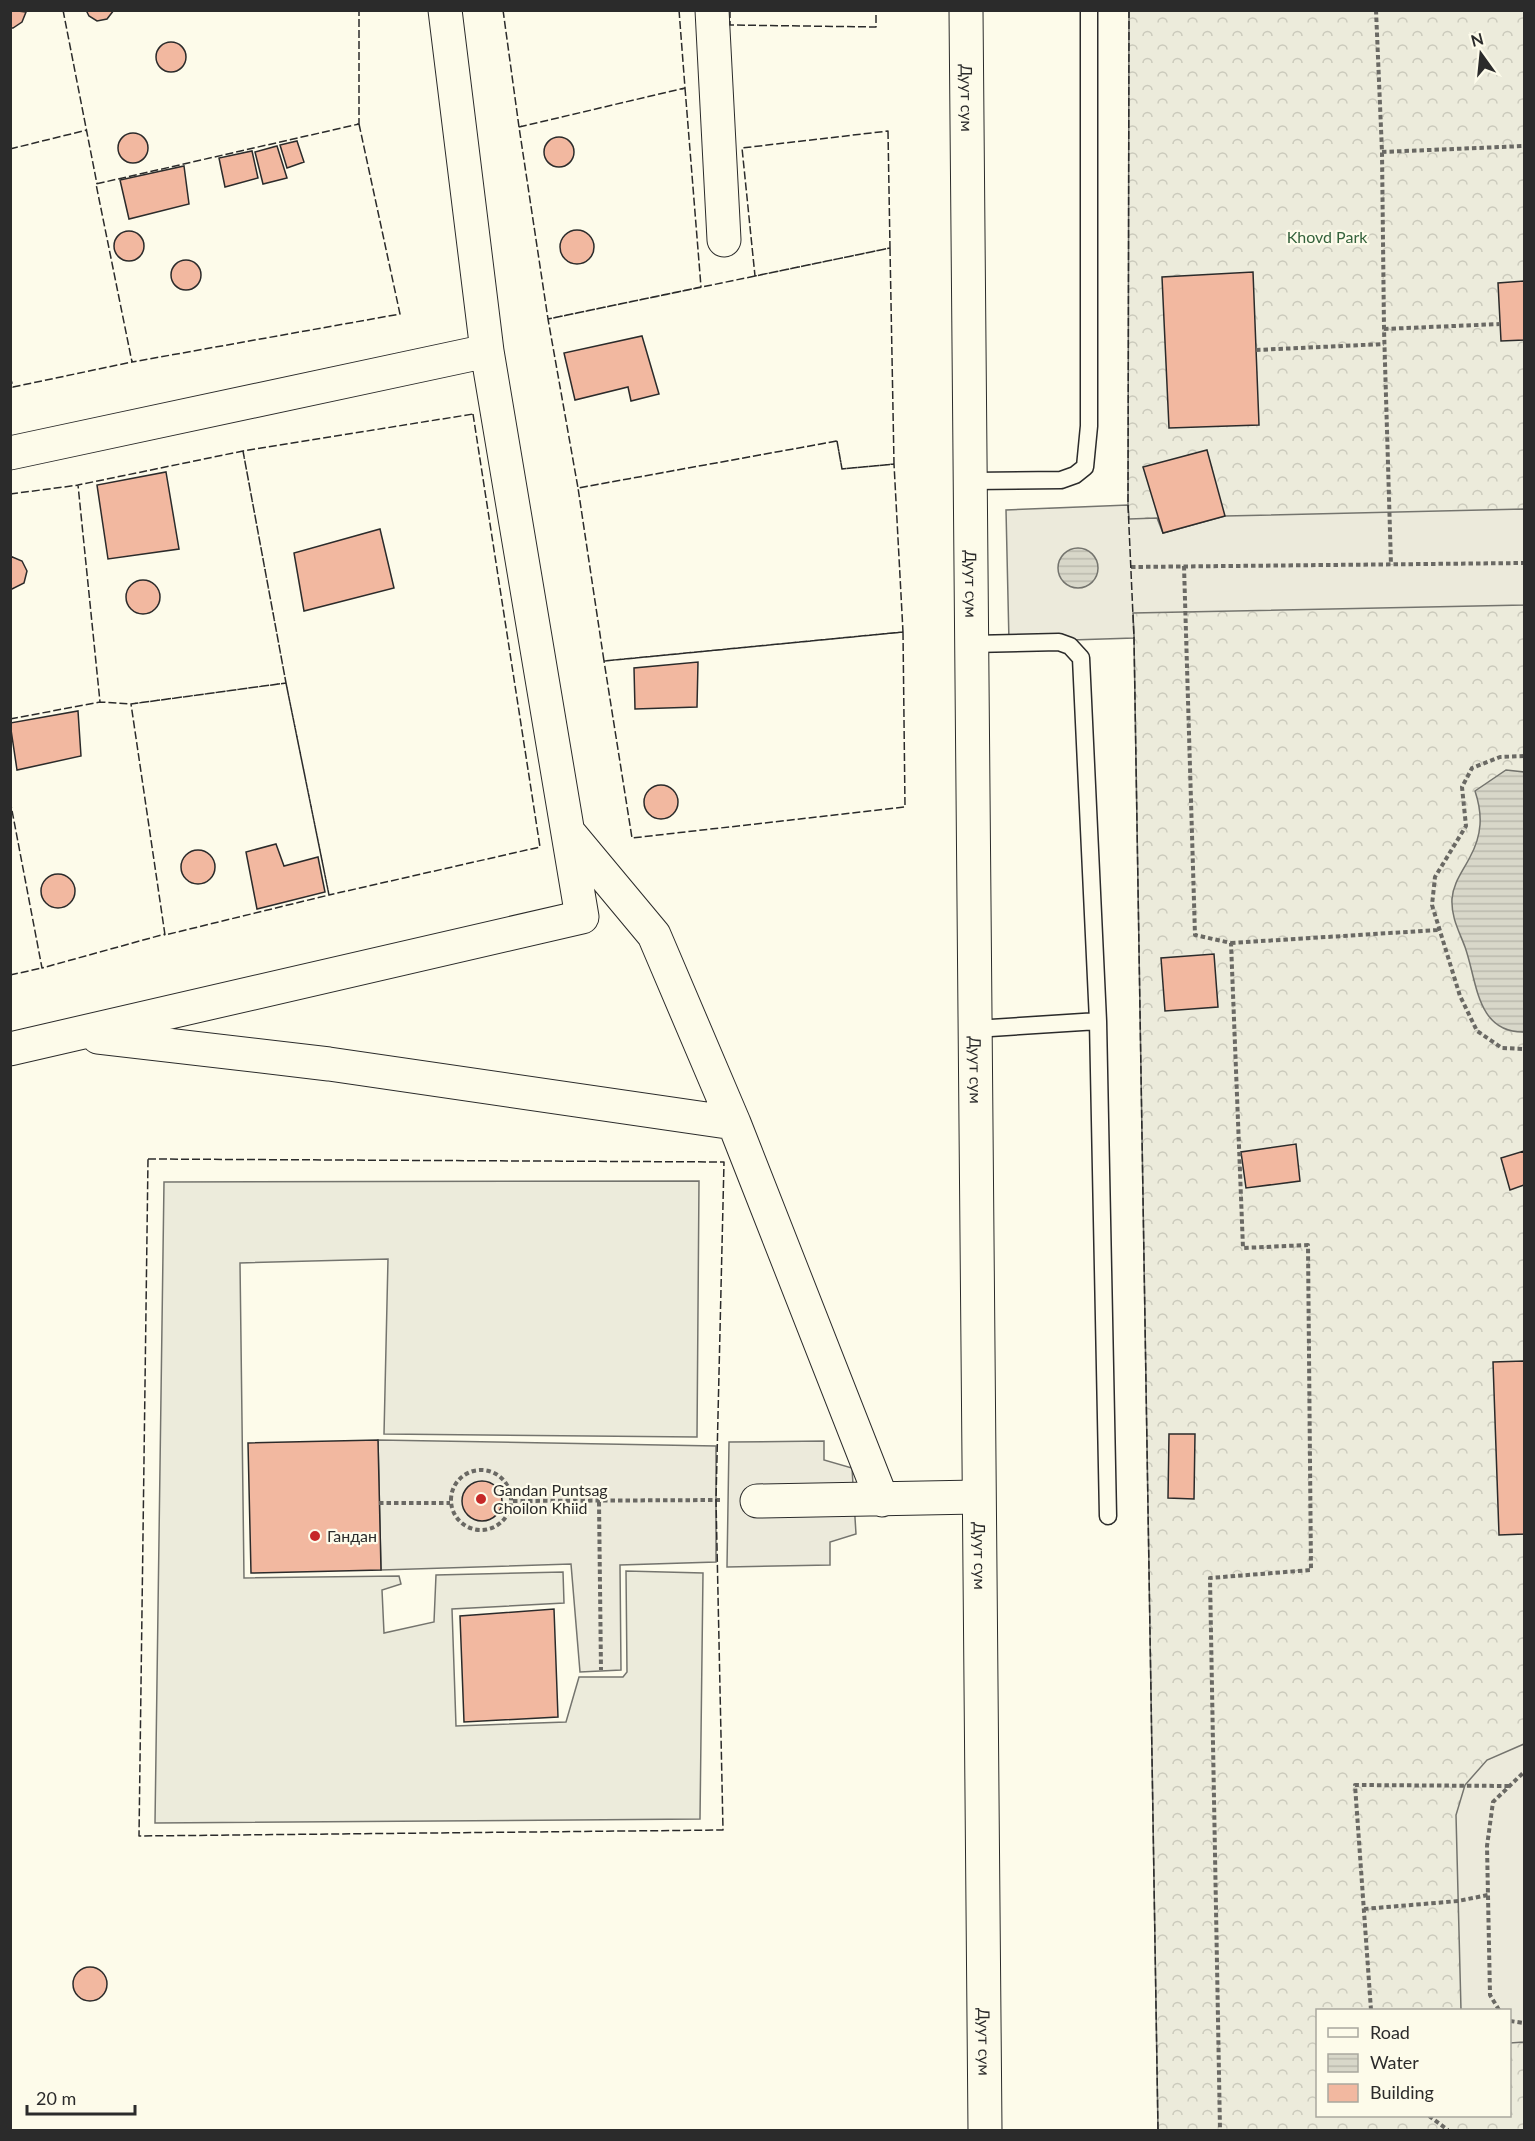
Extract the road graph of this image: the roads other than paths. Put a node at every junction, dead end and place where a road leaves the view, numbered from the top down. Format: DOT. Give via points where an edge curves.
graph roads {
  1 [pos="445,10"];
  2 [pos="712,10"];
  3 [pos="966,10"];
  4 [pos="1089,10"];
  5 [pos="724,240"];
  6 [pos="487,351"];
  7 [pos="10,453"];
  8 [pos="972,481"];
  9 [pos="972,644"];
  10 [pos="568,832"];
  11 [pos="1098,1022"];
  12 [pos="975,1029"];
  13 [pos="75,1034"];
  14 [pos="10,1049"];
  15 [pos="734,1123"];
  16 [pos="977,1497"];
  17 [pos="882,1500"];
  18 [pos="757,1501"];
  19 [pos="1108,1516"];
  20 [pos="985,2130"];
  1 -- 6 [label="street"];
  2 -- 5 [label="street"];
  3 -- 8 [label="street, Дуут сум"];
  4 -- 8 [label="lane" via="1089,426 1085,467 1061,480"];
  6 -- 7 [label="street"];
  6 -- 10 [label="street"];
  8 -- 9 [label="street, Дуут сум"];
  9 -- 11 [label="lane" via="1059,642 1070,646 1081,658"];
  9 -- 12 [label="street, Дуут сум"];
  10 -- 13 [label="street" via="582,917"];
  10 -- 15 [label="street" via="654,935"];
  11 -- 12 [label="lane"];
  11 -- 19 [label="lane"];
  12 -- 16 [label="street, Дуут сум"];
  13 -- 14 [label="street"];
  13 -- 15 [label="street" via="329,1064"];
  15 -- 17 [label="street"];
  16 -- 17 [label="street"];
  16 -- 20 [label="street, Дуут сум"];
  17 -- 18 [label="street"];
}
